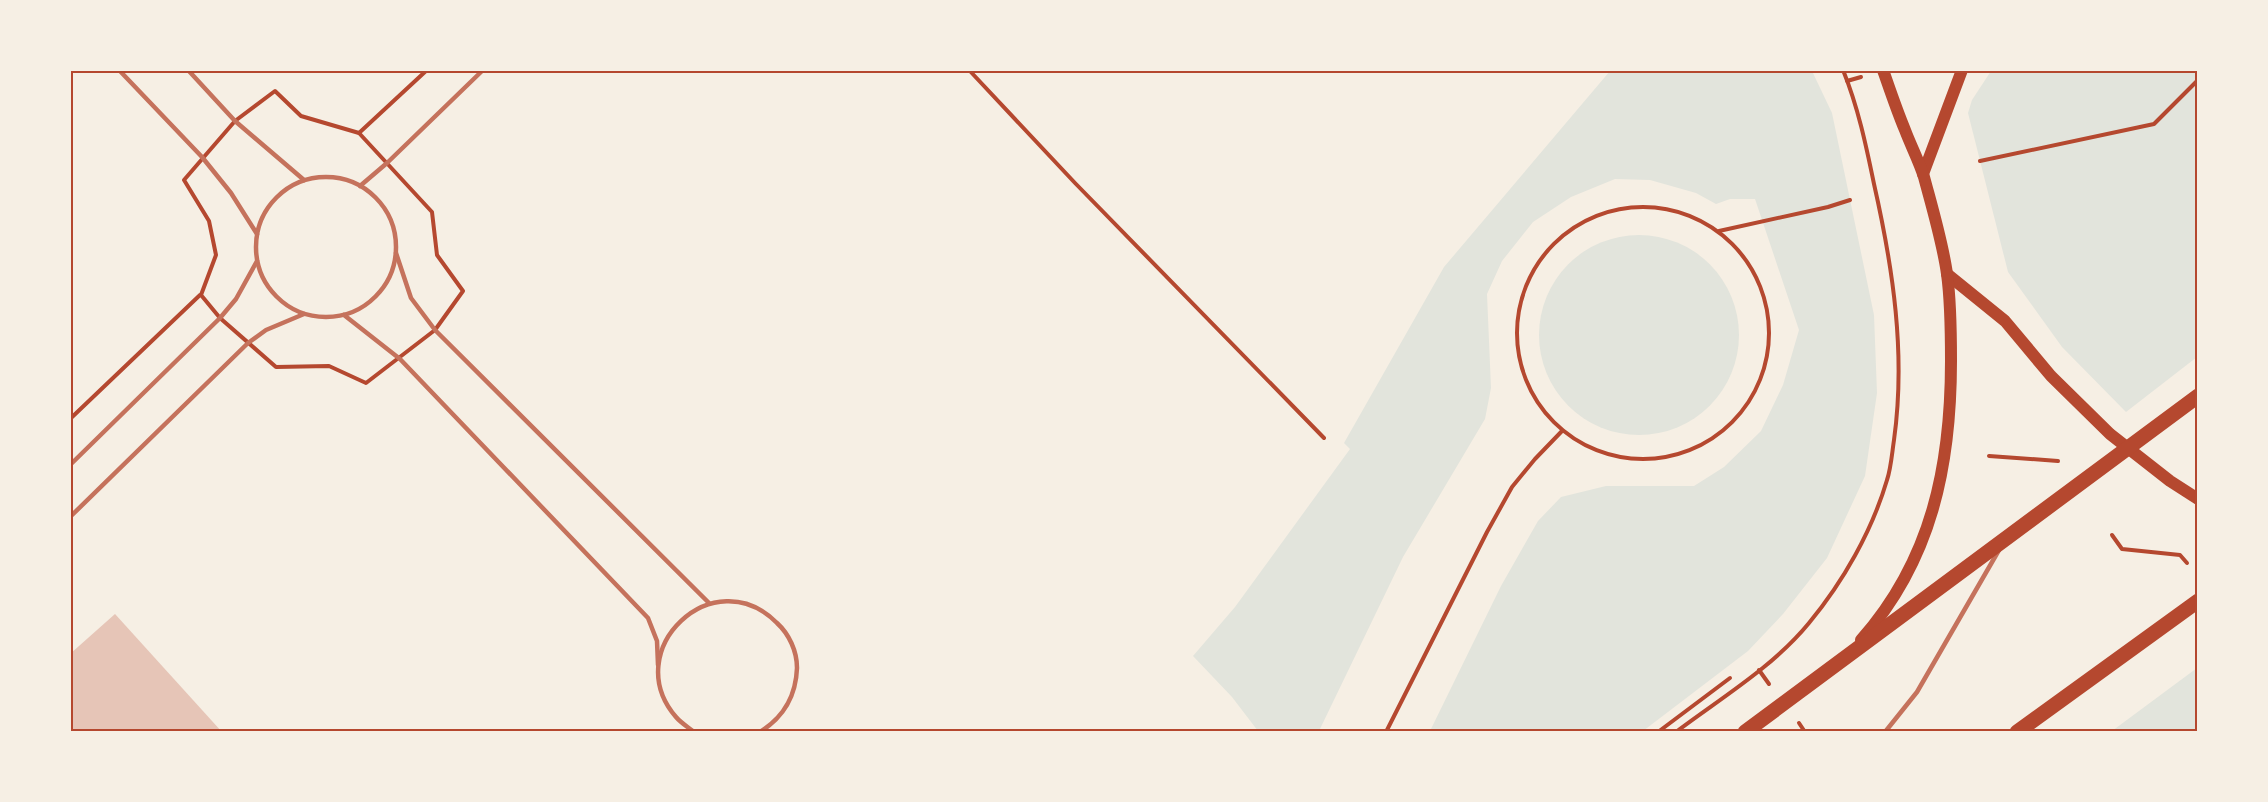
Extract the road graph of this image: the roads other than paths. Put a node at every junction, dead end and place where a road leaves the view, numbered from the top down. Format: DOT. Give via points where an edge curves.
graph roads {
  1 [pos="119,70"];
  2 [pos="188,70"];
  3 [pos="483,70"];
  4 [pos="1882,70"];
  5 [pos="1962,70"];
  6 [pos="1923,174"];
  7 [pos="304,180"];
  8 [pos="360,186"];
  9 [pos="257,234"];
  10 [pos="396,253"];
  11 [pos="257,261"];
  12 [pos="1947,274"];
  13 [pos="304,314"];
  14 [pos="344,315"];
  15 [pos="2198,396"];
  16 [pos="2128,449"];
  17 [pos="70,465"];
  18 [pos="2198,499"];
  19 [pos="70,517"];
  20 [pos="2006,538"];
  21 [pos="2198,601"];
  22 [pos="709,603"];
  23 [pos="1844,659"];
  24 [pos="658,665"];
  25 [pos="694,732"];
  26 [pos="760,732"];
  27 [pos="1745,732"];
  28 [pos="1885,732"];
  29 [pos="2017,732"];
  1 -- 9 [label="lane" via="202,157"];
  2 -- 7 [label="lane" via="235,121"];
  3 -- 8 [label="lane"];
  4 -- 6 [label="main road"];
  5 -- 6 [label="main road"];
  6 -- 12 [label="main road"];
  7 -- 8 [label="lane" via="340,178"];
  7 -- 9 [label="lane" via="273,201"];
  8 -- 10 [label="lane" via="377,199 389,216"];
  9 -- 11 [label="lane"];
  10 -- 14 [label="lane" via="380,292"];
  10 -- 22 [label="lane" via="411,298 435,330"];
  11 -- 13 [label="lane" via="273,294"];
  11 -- 17 [label="lane" via="236,299 219,318"];
  12 -- 16 [label="main road" via="2006,321 2051,376"];
  12 -- 23 [label="main road" via="1951,391 1940,484 1919,550 1902,582 1883,615"];
  13 -- 14 [label="lane"];
  13 -- 19 [label="lane" via="266,330 248,343"];
  14 -- 24 [label="lane" via="400,358 648,618 657,641"];
  15 -- 16 [label="main road"];
  16 -- 18 [label="main road"];
  16 -- 20 [label="main road"];
  20 -- 23 [label="main road"];
  20 -- 28 [label="lane" via="1917,692"];
  21 -- 29 [label="main road"];
  22 -- 24 [label="lane" via="674,626"];
  22 -- 26 [label="lane" via="730,601 754,606 776,622 792,644 796,681 792,697 784,711"];
  23 -- 27 [label="main road"];
  24 -- 25 [label="lane" via="665,700 677,718"];
}
